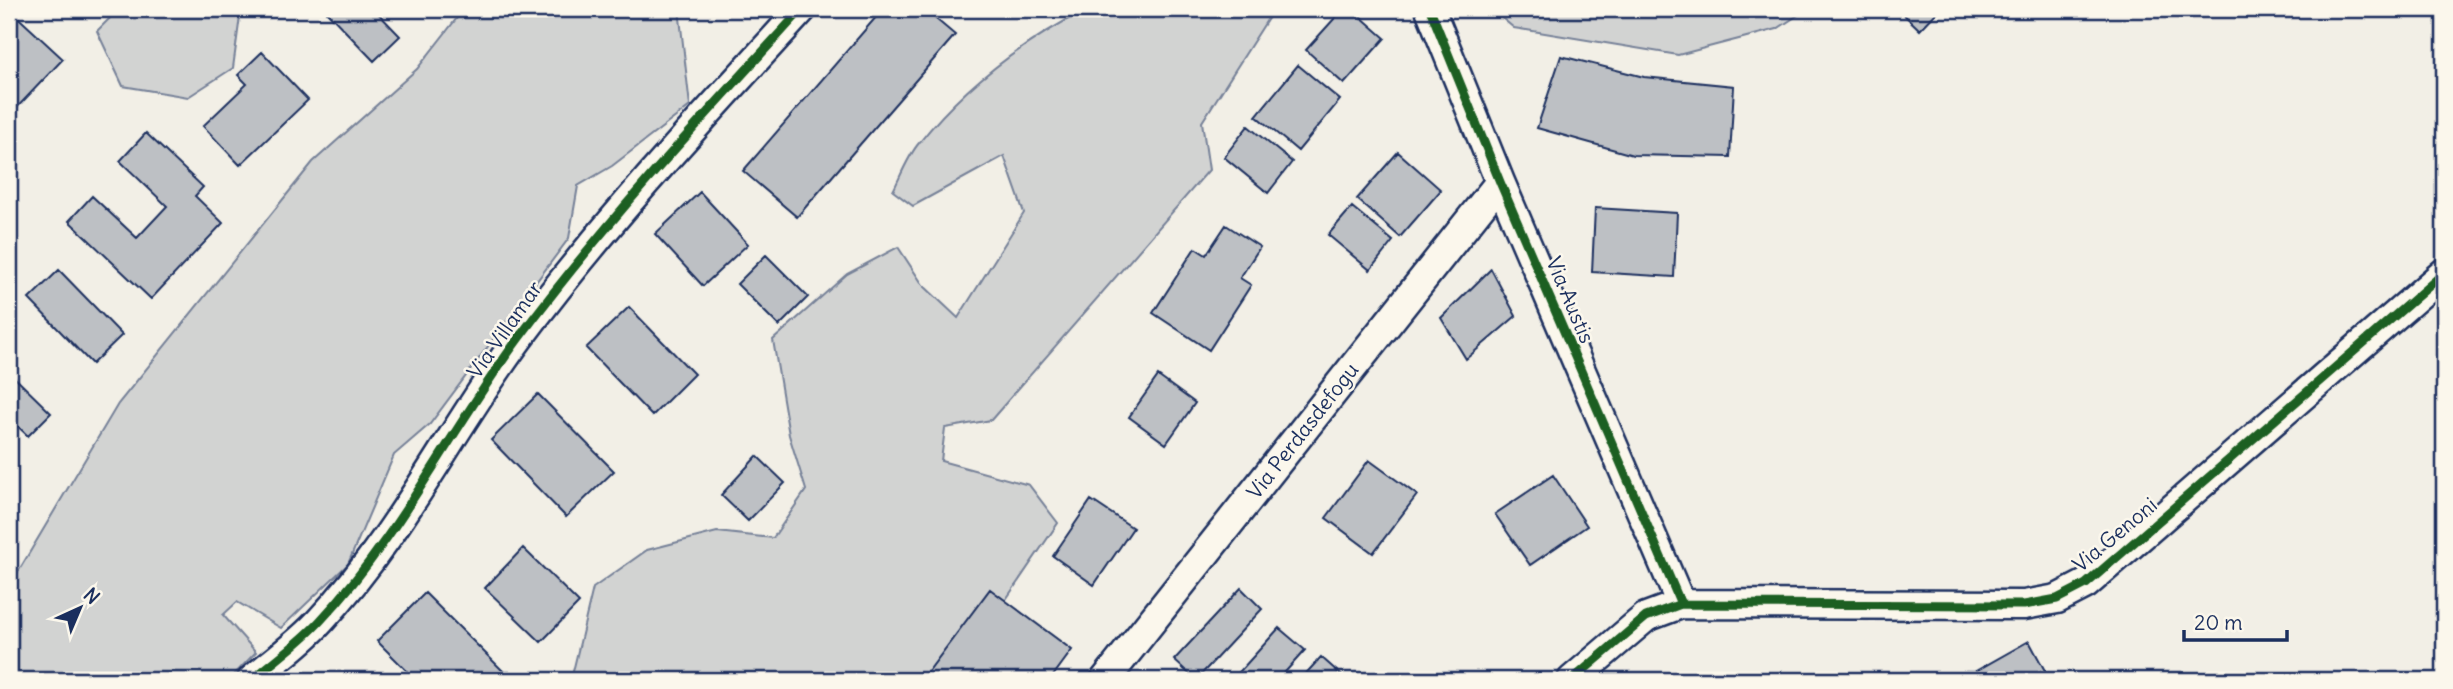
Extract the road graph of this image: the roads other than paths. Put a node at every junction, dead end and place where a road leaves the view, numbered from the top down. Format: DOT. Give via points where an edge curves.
graph roads {
  1 [pos="802,9"];
  2 [pos="1430,9"];
  3 [pos="1500,182"];
  4 [pos="2444,273"];
  5 [pos="1681,604"];
  6 [pos="252,680"];
  7 [pos="1105,680"];
  8 [pos="1572,680"];
  1 -- 6 [label="street, Via Villamar" via="607,223 514,344 379,549 323,619"];
  2 -- 3 [label="street, Via Austis"];
  3 -- 5 [label="street, Via Austis"];
  3 -- 7 [label="street, Via Perdasdefogu"];
  4 -- 5 [label="street, Via Genoni" via="2072,593 2024,605"];
  5 -- 8 [label="street" via="1646,617"];
}
